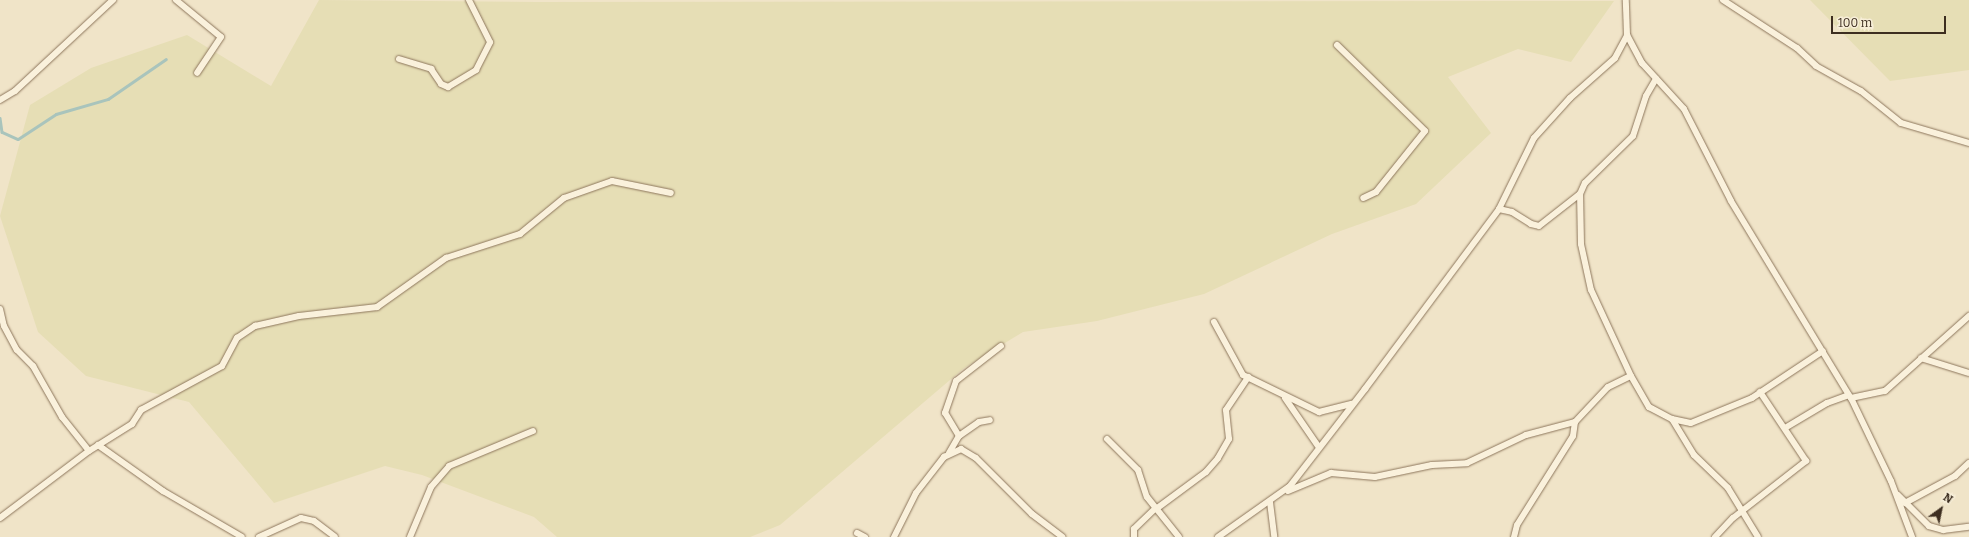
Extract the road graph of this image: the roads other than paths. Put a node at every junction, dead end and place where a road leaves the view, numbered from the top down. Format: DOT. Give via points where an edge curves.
graph roads {
  1 [pos="113,0"];
  2 [pos="176,0"];
  3 [pos="469,0"];
  4 [pos="1626,0"];
  5 [pos="1723,0"];
  6 [pos="1627,35"];
  7 [pos="1337,45"];
  8 [pos="400,60"];
  9 [pos="197,73"];
  10 [pos="1656,79"];
  11 [pos="0,100"];
  12 [pos="1969,143"];
  13 [pos="671,193"];
  14 [pos="1580,194"];
  15 [pos="1363,198"];
  16 [pos="1499,209"];
  17 [pos="0,309"];
  18 [pos="1969,316"];
  19 [pos="1214,322"];
  20 [pos="1001,346"];
  21 [pos="1823,350"];
  22 [pos="1922,358"];
  23 [pos="1969,373"];
  24 [pos="1631,376"];
  25 [pos="1248,377"];
  26 [pos="1760,392"];
  27 [pos="1850,397"];
  28 [pos="1285,398"];
  29 [pos="1353,404"];
  30 [pos="1672,419"];
  31 [pos="990,420"];
  32 [pos="1575,422"];
  33 [pos="1785,428"];
  34 [pos="533,431"];
  35 [pos="959,436"];
  36 [pos="1107,439"];
  37 [pos="98,445"];
  38 [pos="1318,446"];
  39 [pos="89,451"];
  40 [pos="949,454"];
  41 [pos="1969,463"];
  42 [pos="1895,491"];
  43 [pos="1283,493"];
  44 [pos="1270,502"];
  45 [pos="1905,503"];
  46 [pos="1156,509"];
  47 [pos="1743,510"];
  48 [pos="0,518"];
  49 [pos="1969,527"];
  50 [pos="857,533"];
  51 [pos="242,537"];
  52 [pos="259,537"];
  53 [pos="335,537"];
  54 [pos="410,537"];
  55 [pos="865,537"];
  56 [pos="894,537"];
  57 [pos="1062,537"];
  58 [pos="1134,537"];
  59 [pos="1179,537"];
  60 [pos="1218,537"];
  61 [pos="1274,537"];
  62 [pos="1514,537"];
  63 [pos="1715,537"];
  64 [pos="1758,537"];
  65 [pos="1912,537"];
  1 -- 11 [label="street" via="15,91"];
  2 -- 9 [label="street" via="221,37"];
  3 -- 8 [label="street" via="490,42 476,70 448,87 441,84 431,69"];
  4 -- 6 [label="street"];
  5 -- 12 [label="street" via="1797,48 1816,66 1861,91 1902,123"];
  6 -- 10 [label="street" via="1642,63"];
  6 -- 16 [label="street" via="1615,58 1570,98 1534,138"];
  7 -- 15 [label="street" via="1425,131 1376,192"];
  10 -- 14 [label="street" via="1646,96 1633,136 1585,183"];
  10 -- 21 [label="street" via="1684,109 1732,201"];
  13 -- 37 [label="street" via="612,180 564,198 520,234 446,258 377,307 299,316 255,326 237,338 222,366 141,410 132,424"];
  14 -- 16 [label="street" via="1539,226"];
  14 -- 24 [label="street" via="1581,244 1590,290"];
  16 -- 29 [label="street"];
  17 -- 39 [label="street" via="4,326 17,350 33,366 62,417"];
  18 -- 22 [label="street"];
  19 -- 25 [label="street" via="1238,369"];
  20 -- 35 [label="street" via="956,381 945,413"];
  21 -- 26 [label="street"];
  21 -- 27 [label="street"];
  22 -- 23 [label="street"];
  22 -- 27 [label="street" via="1885,391"];
  24 -- 30 [label="street" via="1649,407"];
  24 -- 32 [label="street" via="1608,387"];
  25 -- 28 [label="street"];
  25 -- 46 [label="street" via="1226,410 1229,439 1218,458 1206,472"];
  26 -- 30 [label="street" via="1692,423"];
  26 -- 33 [label="street"];
  27 -- 33 [label="street" via="1827,403"];
  27 -- 42 [label="street"];
  28 -- 29 [label="street" via="1319,412"];
  28 -- 38 [label="street"];
  29 -- 38 [label="street"];
  30 -- 47 [label="street" via="1694,455 1728,488"];
  31 -- 35 [label="street" via="979,422"];
  32 -- 43 [label="street" via="1526,435 1471,462 1432,465 1375,477 1331,473"];
  32 -- 62 [label="street" via="1573,436 1517,525"];
  33 -- 47 [label="street" via="1806,461"];
  34 -- 54 [label="street" via="449,466 430,487"];
  35 -- 40 [label="street"];
  36 -- 46 [label="street" via="1138,470 1147,497"];
  37 -- 39 [label="street"];
  37 -- 51 [label="street" via="163,491"];
  38 -- 43 [label="street"];
  39 -- 48 [label="street"];
  40 -- 56 [label="street" via="910,501"];
  40 -- 57 [label="street" via="961,449 976,458 1032,514"];
  41 -- 45 [label="street" via="1958,474"];
  42 -- 45 [label="street"];
  42 -- 65 [label="street"];
  43 -- 44 [label="street"];
  44 -- 60 [label="street"];
  44 -- 61 [label="street"];
  45 -- 49 [label="street" via="1934,528"];
  46 -- 58 [label="street" via="1134,529"];
  46 -- 59 [label="street"];
  47 -- 63 [label="street"];
  47 -- 64 [label="street"];
  50 -- 55 [label="street"];
  52 -- 53 [label="street" via="301,518 314,521"];
}
